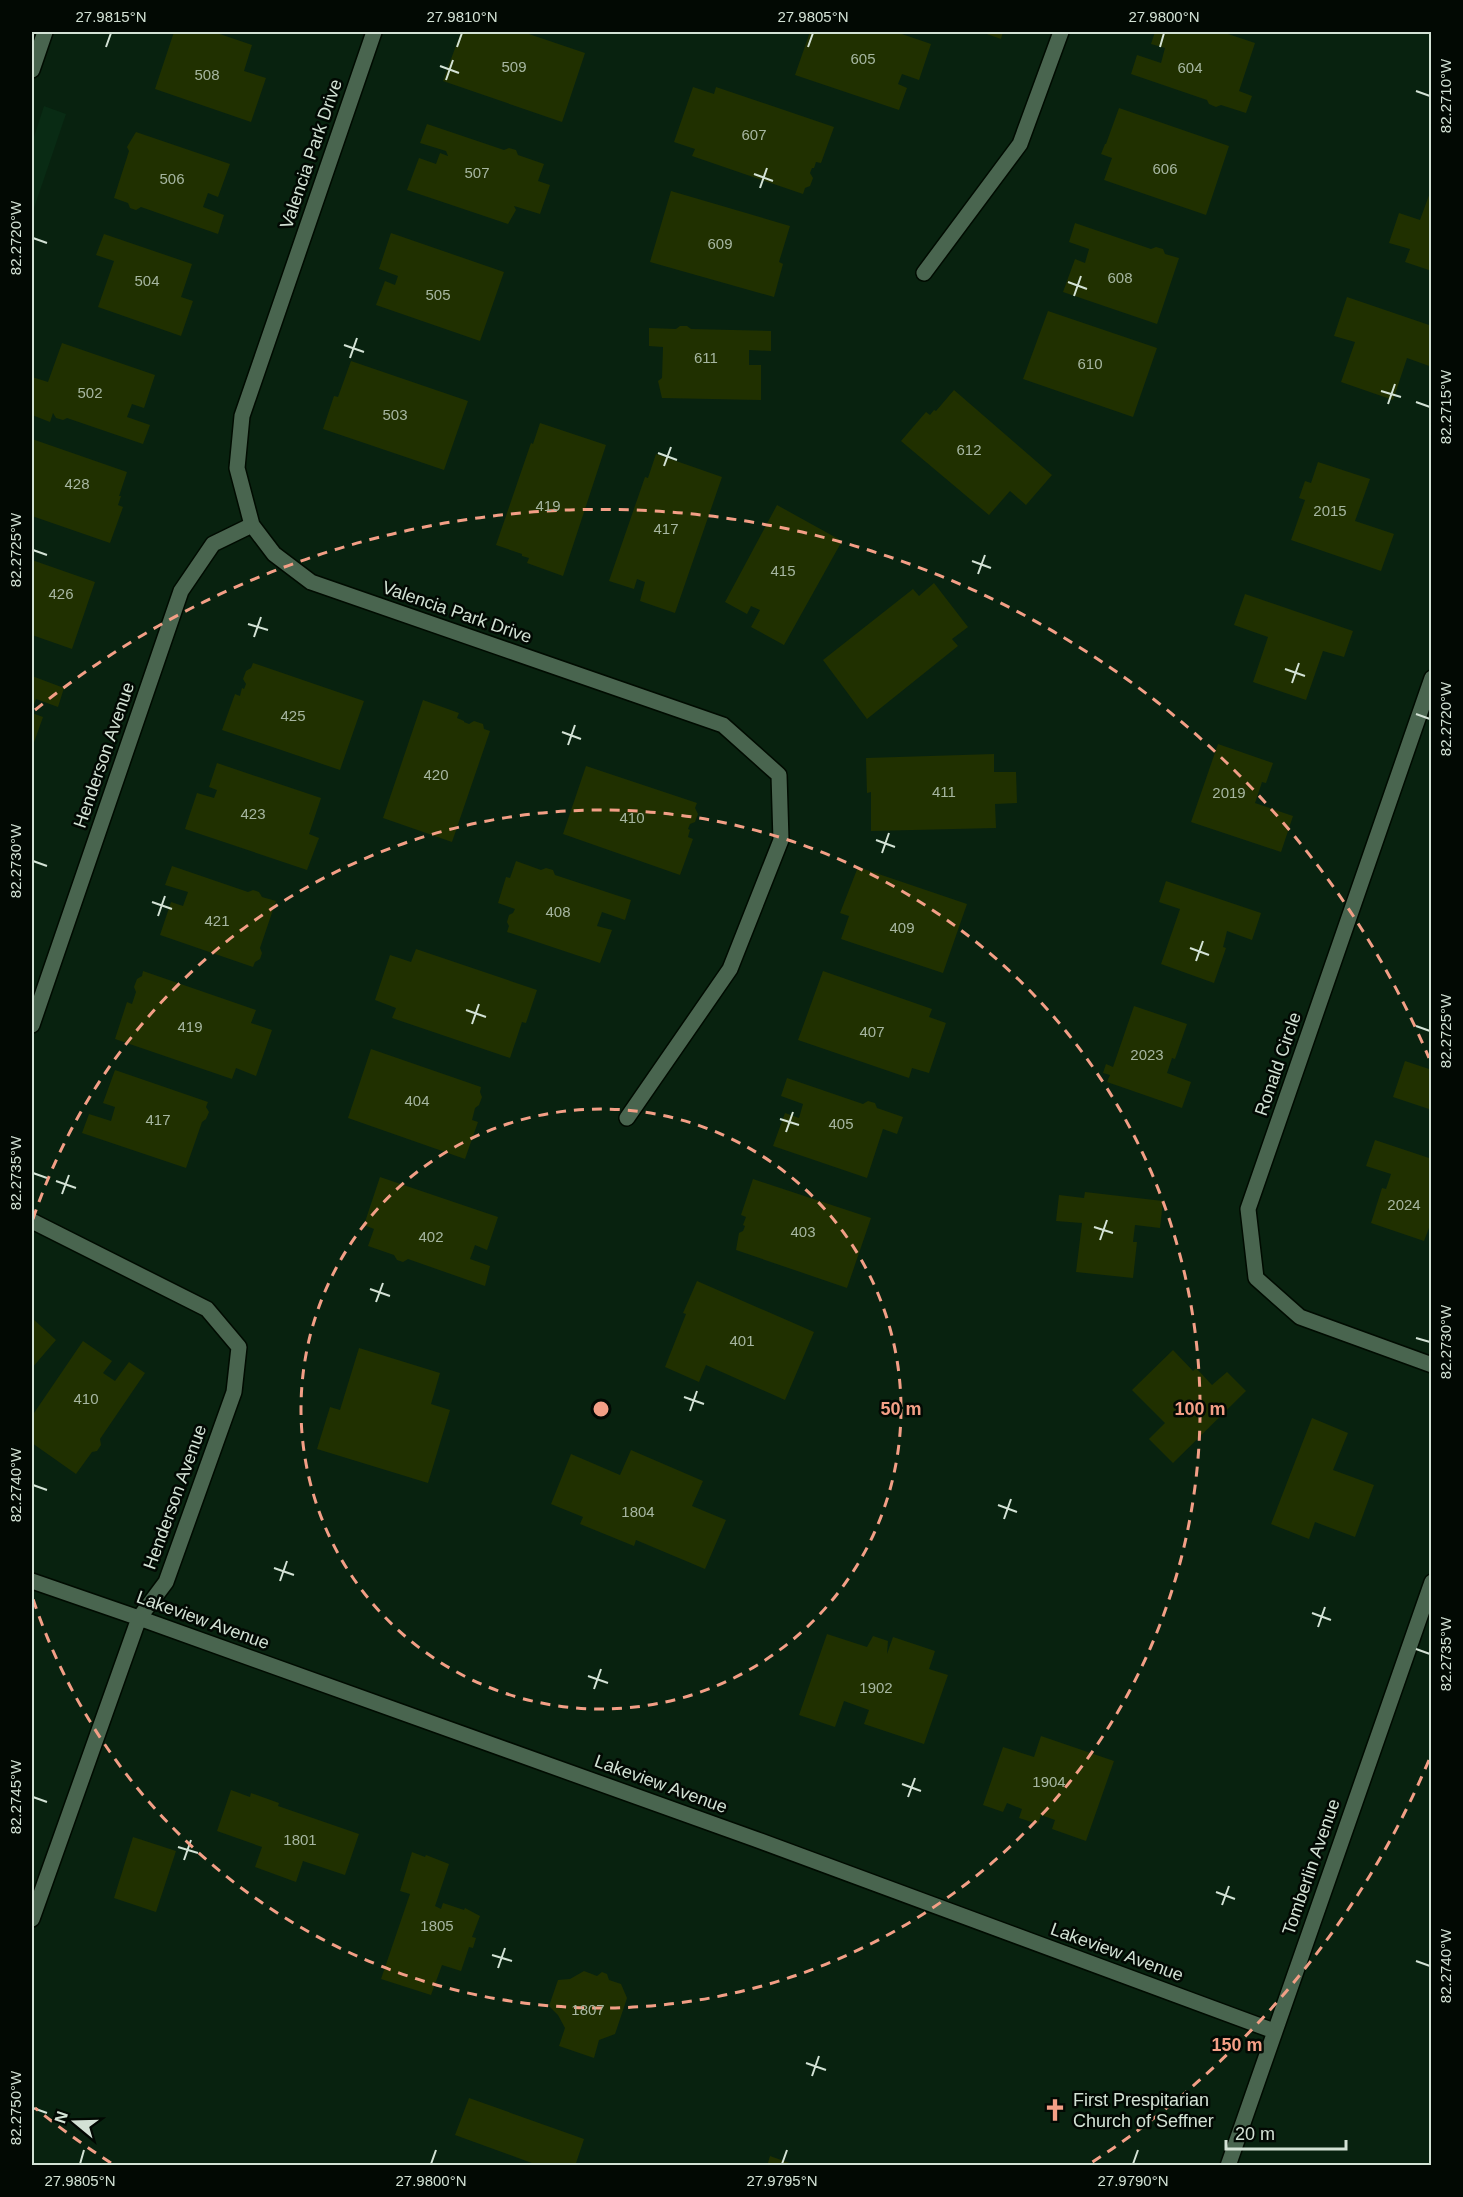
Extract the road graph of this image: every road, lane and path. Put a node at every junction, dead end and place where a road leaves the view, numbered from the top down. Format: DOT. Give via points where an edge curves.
graph roads {
  1 [pos="45,32"];
  2 [pos="374,32"];
  3 [pos="1061,32"];
  4 [pos="32,70"];
  5 [pos="924,273"];
  6 [pos="252,525"];
  7 [pos="1431,678"];
  8 [pos="32,1025"];
  9 [pos="627,1118"];
  10 [pos="32,1221"];
  11 [pos="1431,1365"];
  12 [pos="32,1581"];
  13 [pos="1431,1582"];
  14 [pos="139,1617"];
  15 [pos="32,1919"];
  16 [pos="1274,2031"];
  17 [pos="1227,2166"];
  1 -- 4 [label="street"];
  2 -- 6 [label="street, Valencia Park Drive" via="242,416 237,468"];
  3 -- 5 [label="street" via="1020,144"];
  6 -- 8 [label="street, Henderson Avenue" via="213,544 181,591"];
  6 -- 9 [label="street, Valencia Park Drive" via="274,554 310,582 723,725 779,775 781,840 730,969"];
  7 -- 11 [label="street, Ronald Circle" via="1248,1209 1256,1278 1299,1317"];
  10 -- 14 [label="street, Henderson Avenue" via="207,1309 239,1347 234,1392 166,1582"];
  12 -- 14 [label="street, Lakeview Avenue"];
  13 -- 16 [label="street, Tomberlin Avenue"];
  14 -- 15 [label="street, Henderson Avenue"];
  14 -- 16 [label="street, Lakeview Avenue"];
  16 -- 17 [label="street, Tomberlin Avenue"];
}
